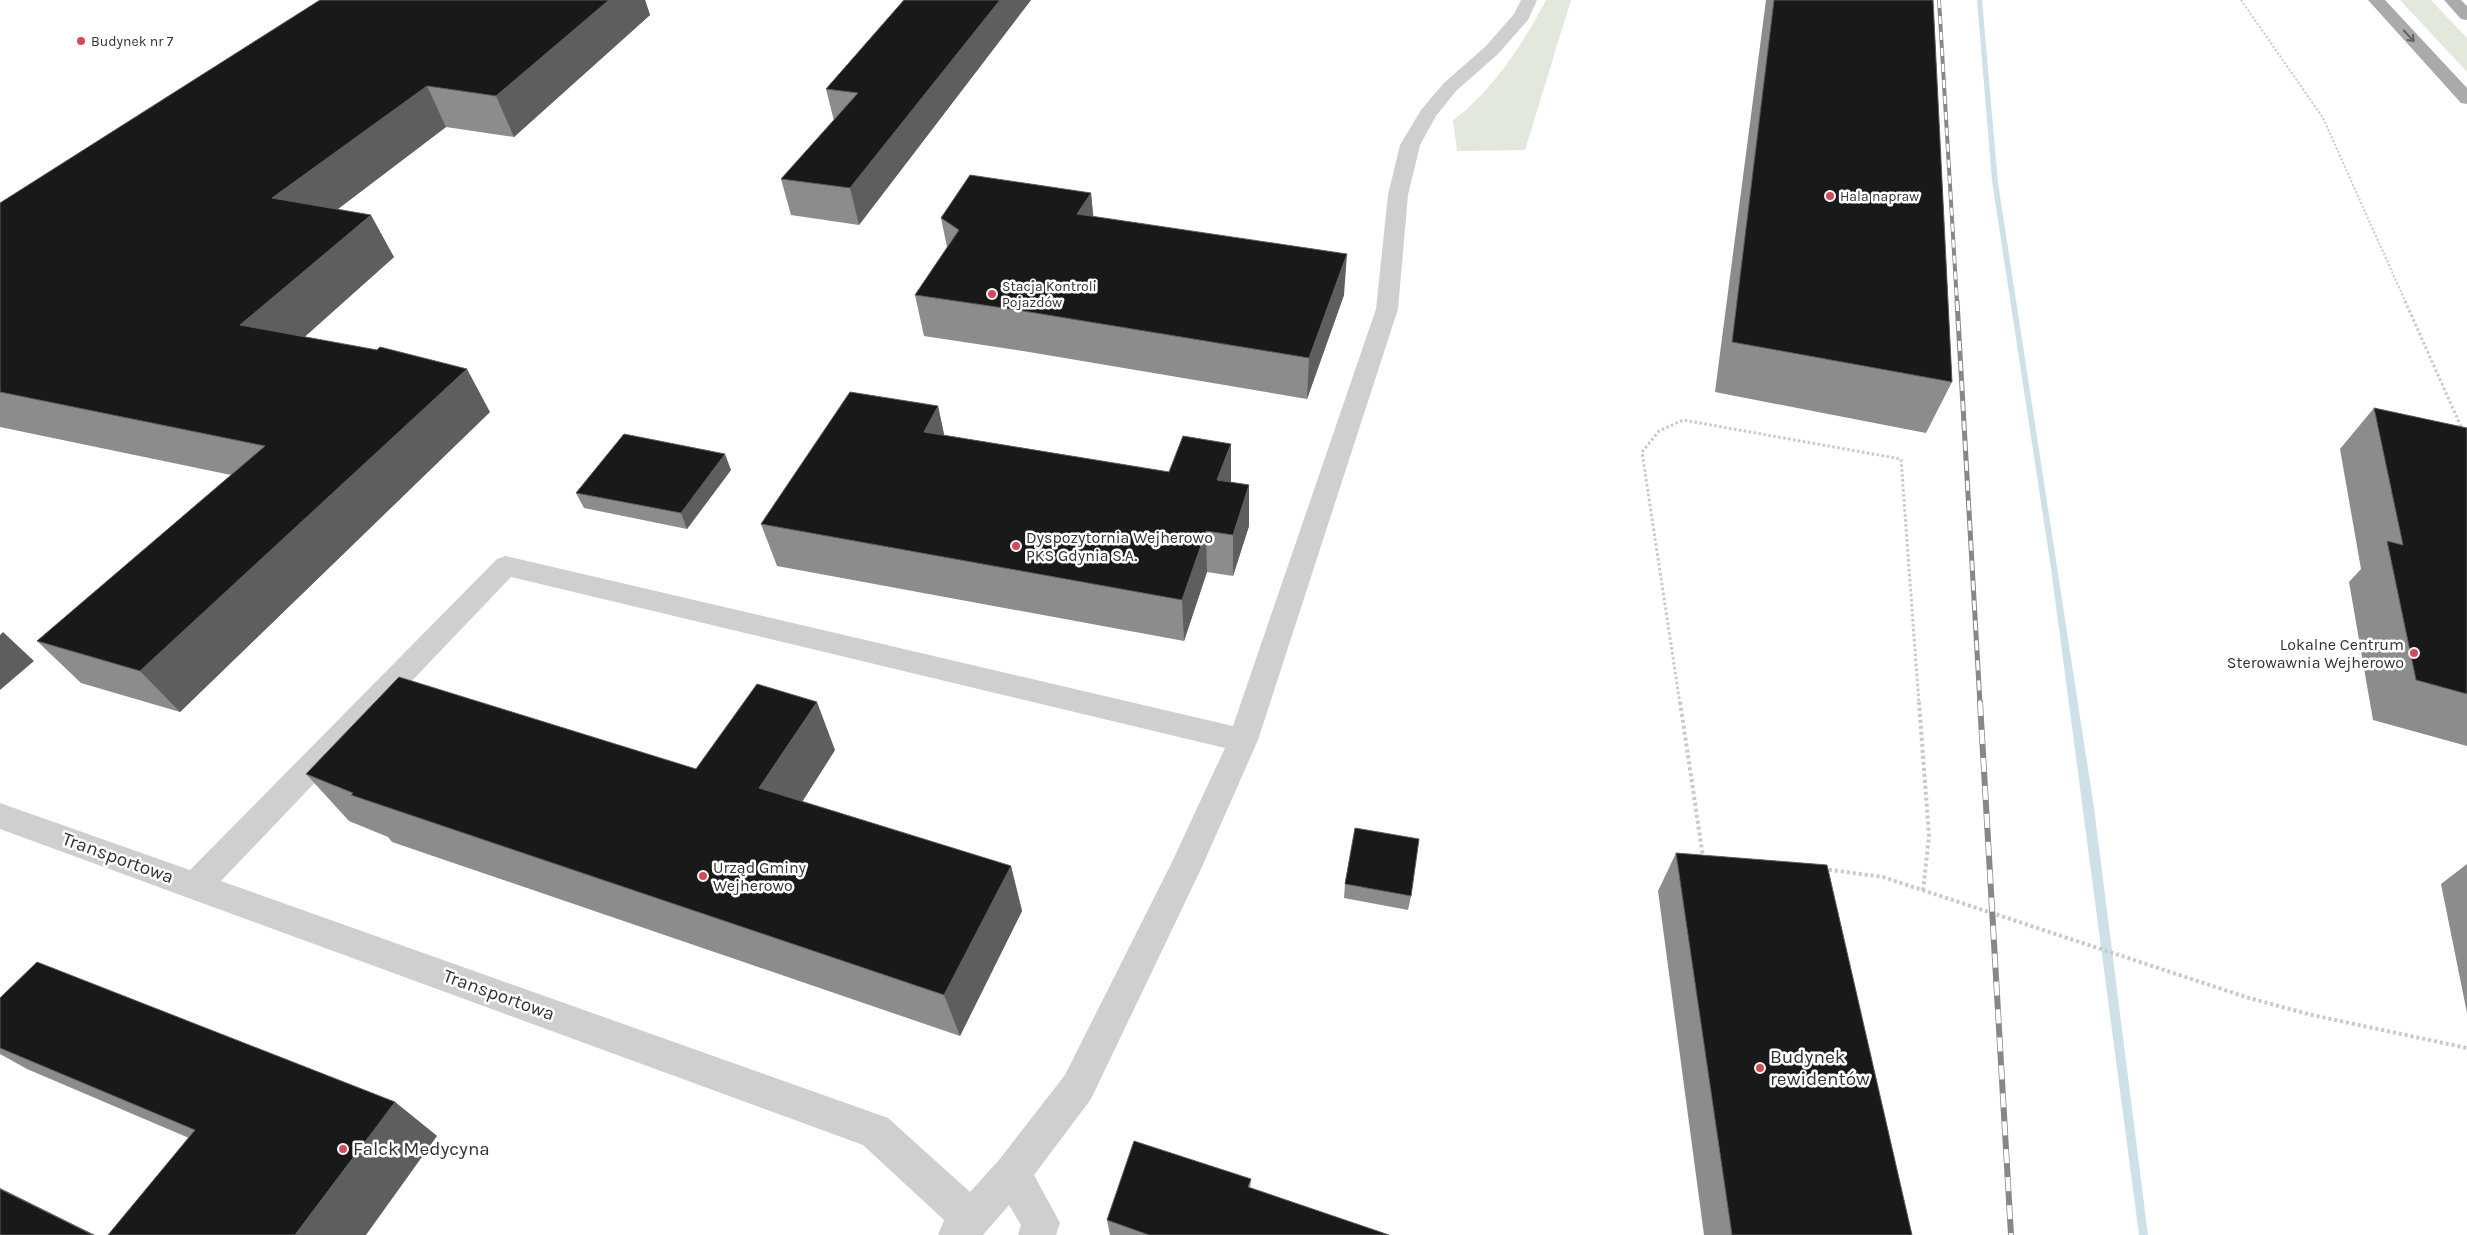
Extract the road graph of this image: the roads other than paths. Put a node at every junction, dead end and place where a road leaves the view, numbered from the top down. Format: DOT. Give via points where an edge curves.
graph roads {
  1 [pos="1529,0"];
  2 [pos="2376,0"];
  3 [pos="2452,0"];
  4 [pos="2467,16"];
  5 [pos="2467,99"];
  6 [pos="1243,740"];
  7 [pos="0,816"];
  8 [pos="195,886"];
  9 [pos="1012,1173"];
  10 [pos="964,1227"];
  11 [pos="1037,1235"];
  1 -- 6 [label="street" via="1522,16 1492,50 1450,87 1428,114 1410,146 1398,195 1388,309"];
  2 -- 5 [label="main road, one-way"];
  3 -- 4 [label="main road"];
  6 -- 8 [label="street" via="506,566"];
  6 -- 9 [label="street" via="1127,990 1078,1087"];
  7 -- 8 [label="street, Transportowa"];
  8 -- 10 [label="street, Transportowa" via="875,1131"];
  9 -- 10 [label="street"];
  9 -- 11 [label="street" via="1041,1223"];
}
